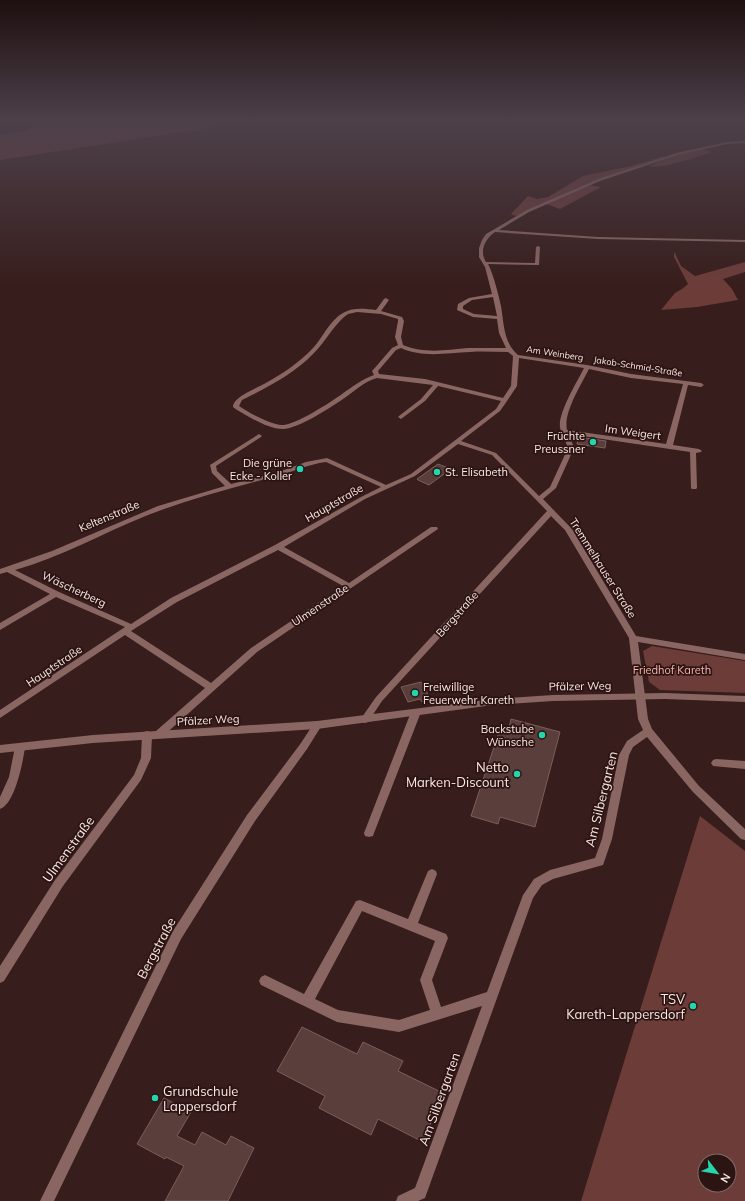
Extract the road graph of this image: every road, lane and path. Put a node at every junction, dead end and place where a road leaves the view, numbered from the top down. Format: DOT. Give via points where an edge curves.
graph roads {
  1 [pos="608,177"];
  2 [pos="493,231"];
  3 [pos="745,241"];
  4 [pos="538,247"];
  5 [pos="484,263"];
  6 [pos="495,295"];
  7 [pos="386,300"];
  8 [pos="377,313"];
  9 [pos="499,318"];
  10 [pos="401,346"];
  11 [pos="509,350"];
  12 [pos="516,356"];
  13 [pos="587,367"];
  14 [pos="377,376"];
  15 [pos="686,383"];
  16 [pos="438,384"];
  17 [pos="701,385"];
  18 [pos="505,400"];
  19 [pos="401,417"];
  20 [pos="565,432"];
  21 [pos="259,436"];
  22 [pos="458,442"];
  23 [pos="670,447"];
  24 [pos="229,486"];
  25 [pos="386,487"];
  26 [pos="694,488"];
  27 [pos="539,499"];
  28 [pos="551,511"];
  29 [pos="434,529"];
  30 [pos="278,547"];
  31 [pos="9,570"];
  32 [pos="0,572"];
  33 [pos="349,586"];
  34 [pos="56,594"];
  35 [pos="0,627"];
  36 [pos="128,629"];
  37 [pos="633,638"];
  38 [pos="745,657"];
  39 [pos="211,688"];
  40 [pos="641,697"];
  41 [pos="745,699"];
  42 [pos="416,712"];
  43 [pos="0,715"];
  44 [pos="365,720"];
  45 [pos="317,725"];
  46 [pos="648,731"];
  47 [pos="159,734"];
  48 [pos="147,735"];
  49 [pos="20,746"];
  50 [pos="0,749"];
  51 [pos="716,763"];
  52 [pos="745,765"];
  53 [pos="0,804"];
  54 [pos="369,833"];
  55 [pos="745,836"];
  56 [pos="432,874"];
  57 [pos="411,926"];
  58 [pos="0,977"];
  59 [pos="264,981"];
  60 [pos="491,997"];
  61 [pos="307,1001"];
  62 [pos="437,1014"];
  63 [pos="47,1201"];
  64 [pos="403,1201"];
  1 -- 2 [label="street" via="528,211"];
  2 -- 3 [label="street" via="598,238"];
  2 -- 5 [label="street" via="484,240 481,248"];
  4 -- 5 [label="street" via="537,264"];
  5 -- 6 [label="street"];
  6 -- 9 [label="street"];
  6 -- 9 [label="street" via="471,299 460,305 460,310 473,315"];
  7 -- 8 [label="street"];
  8 -- 10 [label="street" via="400,318 398,337"];
  8 -- 14 [label="street" via="357,310 344,313 307,357 275,380 240,399 236,407 272,425 289,426 332,404 367,379"];
  9 -- 11 [label="street"];
  10 -- 11 [label="street" via="414,352 428,354"];
  10 -- 14 [label="street" via="394,349 375,371"];
  11 -- 12 [label="street"];
  12 -- 13 [label="street, Am Weinberg"];
  12 -- 18 [label="street, Hauptstraße" via="514,386"];
  13 -- 15 [label="street, Jakob-Schmid-Straße"];
  13 -- 20 [label="street, Am Weinberg" via="572,397 564,421"];
  14 -- 16 [label="street"];
  15 -- 17 [label="street, Jakob-Schmid-Straße"];
  15 -- 23 [label="street, Jakob-Schmid-Straße"];
  16 -- 18 [label="street"];
  16 -- 19 [label="street"];
  18 -- 22 [label="street, Hauptstraße" via="492,415"];
  20 -- 23 [label="street, Im Weigert"];
  20 -- 27 [label="street, Am Weinberg" via="571,448 553,488"];
  21 -- 24 [label="street" via="213,465 214,472"];
  22 -- 25 [label="street, Hauptstraße" via="413,475"];
  22 -- 27 [label="street, Tremmelhauser Straße" via="494,454"];
  23 -- 26 [label="street, Im Weigert" via="696,451"];
  24 -- 25 [label="street, Keltenstraße" via="327,460"];
  24 -- 31 [label="street, Keltenstraße" via="145,513"];
  25 -- 30 [label="street, Hauptstraße"];
  27 -- 28 [label="street, Tremmelhauser Straße"];
  28 -- 37 [label="street, Tremmelhauser Straße" via="568,529"];
  28 -- 44 [label="street, Bergstraße" via="379,699"];
  29 -- 33 [label="street, Ulmenstraße"];
  30 -- 33 [label="street"];
  30 -- 36 [label="street, Hauptstraße" via="174,600"];
  31 -- 32 [label="street, Keltenstraße"];
  31 -- 34 [label="street, Wäscherberg"];
  33 -- 39 [label="street, Ulmenstraße" via="254,650"];
  34 -- 35 [label="street"];
  34 -- 36 [label="street, Wäscherberg"];
  36 -- 39 [label="street"];
  36 -- 43 [label="street, Hauptstraße"];
  37 -- 38 [label="street"];
  37 -- 40 [label="street, Tremmelhauser Straße"];
  39 -- 47 [label="street, Ulmenstraße"];
  40 -- 41 [label="street, Pfälzer Weg"];
  40 -- 42 [label="street, Pfälzer Weg" via="553,698 493,702"];
  40 -- 46 [label="street, Tremmelhauser Straße" via="643,719"];
  42 -- 44 [label="street, Pfälzer Weg"];
  42 -- 54 [label="street"];
  44 -- 45 [label="street, Pfälzer Weg"];
  45 -- 47 [label="street, Pfälzer Weg"];
  45 -- 63 [label="street, Bergstraße" via="251,818 177,935"];
  46 -- 55 [label="street" via="696,789"];
  46 -- 60 [label="street, Am Silbergarten" via="630,744 624,755 607,839 599,862 550,875 538,882 528,895"];
  47 -- 48 [label="street, Pfälzer Weg"];
  48 -- 49 [label="street, Pfälzer Weg"];
  48 -- 58 [label="street, Ulmenstraße" via="146,758 138,777 59,883"];
  49 -- 50 [label="street, Pfälzer Weg"];
  49 -- 53 [label="street" via="10,791"];
  51 -- 52 [label="street"];
  56 -- 57 [label="street"];
  57 -- 61 [label="street" via="360,905"];
  57 -- 62 [label="street" via="442,938 426,980"];
  59 -- 61 [label="street"];
  60 -- 62 [label="street"];
  60 -- 64 [label="street, Am Silbergarten" via="420,1193"];
  61 -- 62 [label="street" via="337,1016 399,1026"];
}
